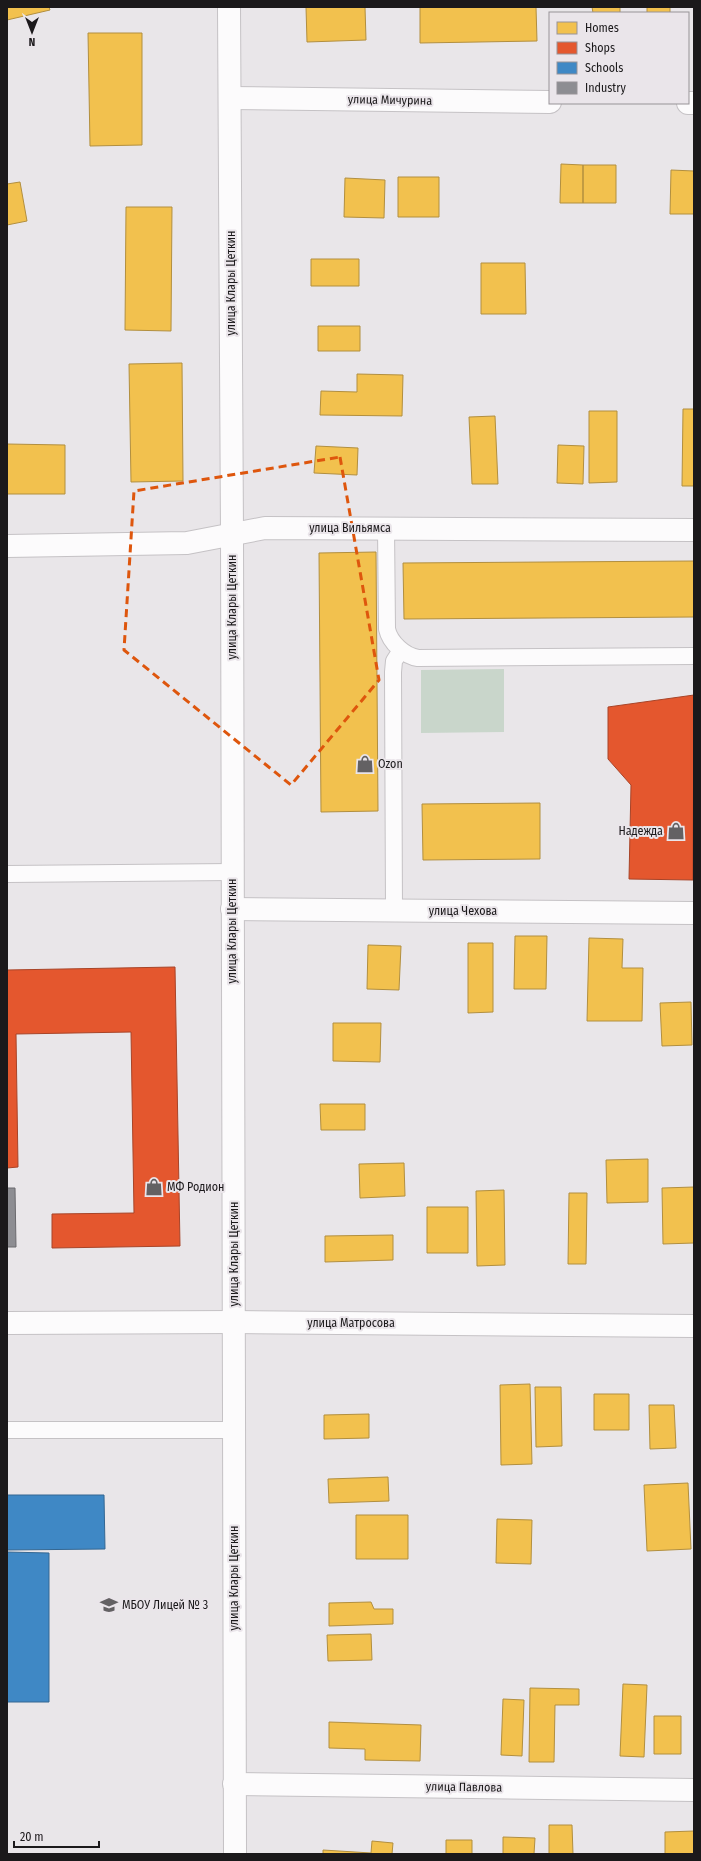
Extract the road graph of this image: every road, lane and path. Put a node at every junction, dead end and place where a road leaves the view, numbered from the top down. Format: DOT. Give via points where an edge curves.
graph roads {
  1 [pos="229,7"];
  2 [pos="230,98"];
  3 [pos="549,102"];
  4 [pos="386,528"];
  5 [pos="694,530"];
  6 [pos="232,534"];
  7 [pos="7,546"];
  8 [pos="401,650"];
  9 [pos="694,656"];
  10 [pos="232,872"];
  11 [pos="7,874"];
  12 [pos="232,908"];
  13 [pos="394,910"];
  14 [pos="694,912"];
  15 [pos="234,1322"];
  16 [pos="7,1323"];
  17 [pos="694,1326"];
  18 [pos="7,1430"];
  19 [pos="234,1430"];
  20 [pos="234,1784"];
  21 [pos="694,1790"];
  22 [pos="235,1854"];
  1 -- 2 [label="street, улица Клары Цеткин"];
  2 -- 3 [label="street, улица Мичурина"];
  2 -- 6 [label="street, улица Клары Цеткин"];
  4 -- 5 [label="street, улица Вильямса"];
  4 -- 6 [label="street, улица Вильямса" via="265,528"];
  4 -- 8 [label="lane" via="387,629 388,636"];
  6 -- 7 [label="street, улица Вильямса" via="187,543"];
  6 -- 10 [label="street, улица Клары Цеткин"];
  8 -- 9 [label="lane" via="410,657 418,658"];
  8 -- 13 [label="lane" via="392,672"];
  10 -- 11 [label="lane"];
  10 -- 12 [label="street, улица Клары Цеткин"];
  12 -- 13 [label="street, улица Чехова"];
  12 -- 15 [label="street, улица Клары Цеткин"];
  13 -- 14 [label="street, улица Чехова"];
  15 -- 16 [label="street, улица Матросова"];
  15 -- 17 [label="street, улица Матросова"];
  15 -- 19 [label="street, улица Клары Цеткин"];
  18 -- 19 [label="lane"];
  19 -- 20 [label="street, улица Клары Цеткин"];
  20 -- 21 [label="street, улица Павлова"];
  20 -- 22 [label="street, улица Клары Цеткин"];
}
